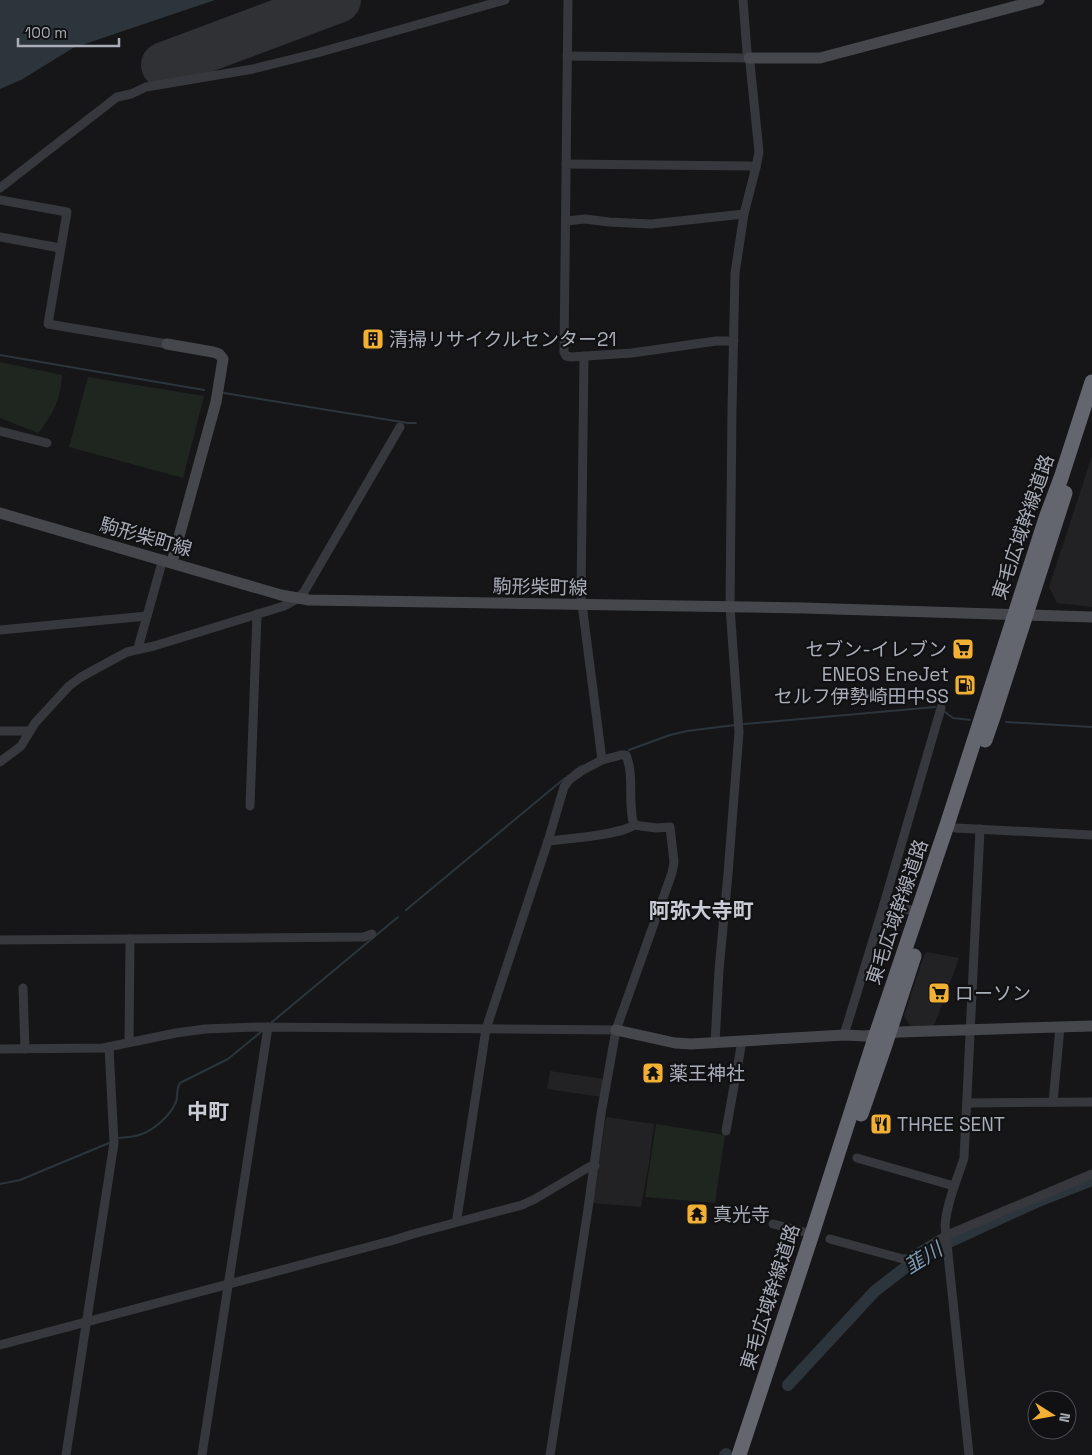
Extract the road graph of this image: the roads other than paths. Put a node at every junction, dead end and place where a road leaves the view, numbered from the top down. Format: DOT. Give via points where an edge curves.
graph roads {
  1 [pos="505,0"];
  2 [pos="568,0"];
  3 [pos="743,0"];
  4 [pos="1039,0"];
  5 [pos="567,56"];
  6 [pos="749,58"];
  7 [pos="566,164"];
  8 [pos="756,168"];
  9 [pos="0,188"];
  10 [pos="0,200"];
  11 [pos="744,214"];
  12 [pos="566,221"];
  13 [pos="0,238"];
  14 [pos="60,248"];
  15 [pos="734,341"];
  16 [pos="167,344"];
  17 [pos="584,356"];
  18 [pos="1092,382"];
  19 [pos="1092,408"];
  20 [pos="400,427"];
  21 [pos="0,431"];
  22 [pos="47,443"];
  23 [pos="0,512"];
  24 [pos="168,561"];
  25 [pos="297,599"];
  26 [pos="582,605"];
  27 [pos="730,607"];
  28 [pos="257,614"];
  29 [pos="147,616"];
  30 [pos="1020,616"];
  31 [pos="1092,617"];
  32 [pos="0,630"];
  33 [pos="138,648"];
  34 [pos="941,708"];
  35 [pos="0,731"];
  36 [pos="30,731"];
  37 [pos="602,760"];
  38 [pos="0,762"];
  39 [pos="250,806"];
  40 [pos="634,824"];
  41 [pos="955,828"];
  42 [pos="980,829"];
  43 [pos="1092,835"];
  44 [pos="548,841"];
  45 [pos="884,904"];
  46 [pos="918,912"];
  47 [pos="372,934"];
  48 [pos="130,939"];
  49 [pos="0,940"];
  50 [pos="23,988"];
  51 [pos="1092,1026"];
  52 [pos="268,1027"];
  53 [pos="1060,1027"];
  54 [pos="486,1029"];
  55 [pos="616,1030"];
  56 [pos="970,1030"];
  57 [pos="882,1034"];
  58 [pos="844,1035"];
  59 [pos="742,1041"];
  60 [pos="129,1042"];
  61 [pos="715,1043"];
  62 [pos="109,1047"];
  63 [pos="0,1049"];
  64 [pos="25,1049"];
  65 [pos="1053,1102"];
  66 [pos="1092,1102"];
  67 [pos="968,1103"];
  68 [pos="726,1131"];
  69 [pos="857,1158"];
  70 [pos="595,1166"];
  71 [pos="1092,1174"];
  72 [pos="954,1186"];
  73 [pos="458,1222"];
  74 [pos="773,1224"];
  75 [pos="812,1234"];
  76 [pos="830,1239"];
  77 [pos="946,1241"];
  78 [pos="229,1284"];
  79 [pos="86,1321"];
  80 [pos="0,1345"];
  81 [pos="66,1455"];
  82 [pos="202,1455"];
  83 [pos="550,1455"];
  84 [pos="739,1455"];
  85 [pos="747,1455"];
  86 [pos="969,1455"];
  1 -- 9 [label="street" via="253,69 146,87 118,98"];
  2 -- 5 [label="street"];
  3 -- 6 [label="street"];
  4 -- 6 [label="main road" via="820,58"];
  5 -- 6 [label="street"];
  5 -- 7 [label="street"];
  6 -- 8 [label="street" via="759,152"];
  7 -- 8 [label="street"];
  7 -- 12 [label="street"];
  8 -- 11 [label="street"];
  10 -- 14 [label="street" via="67,212"];
  11 -- 12 [label="street" via="651,224 585,219"];
  11 -- 15 [label="street" via="735,273"];
  12 -- 17 [label="street" via="564,352 571,357"];
  13 -- 14 [label="street"];
  14 -- 16 [label="street" via="48,324"];
  15 -- 17 [label="street"];
  15 -- 27 [label="street"];
  16 -- 24 [label="main road" via="213,352 223,359 216,402"];
  17 -- 26 [label="street"];
  18 -- 30 [label="highway, 東毛広域幹線道路" via="1046,518"];
  19 -- 30 [label="highway, 東毛広域幹線道路"];
  20 -- 25 [label="street"];
  21 -- 22 [label="street"];
  23 -- 24 [label="main road, 駒形柴町線"];
  24 -- 25 [label="main road, 駒形柴町線"];
  24 -- 29 [label="street"];
  25 -- 26 [label="main road, 駒形柴町線"];
  25 -- 28 [label="street"];
  26 -- 27 [label="main road, 駒形柴町線"];
  26 -- 37 [label="street"];
  27 -- 30 [label="main road, 駒形柴町線"];
  27 -- 61 [label="street" via="739,732 718,970"];
  28 -- 33 [label="street"];
  28 -- 39 [label="street"];
  29 -- 32 [label="street"];
  29 -- 33 [label="street"];
  30 -- 31 [label="main road, 駒形柴町線"];
  30 -- 41 [label="highway, 東毛広域幹線道路" via="994,714"];
  30 -- 46 [label="highway, 東毛広域幹線道路"];
  33 -- 36 [label="street" via="75,681"];
  34 -- 45 [label="street"];
  35 -- 36 [label="street"];
  36 -- 38 [label="street" via="21,746"];
  37 -- 40 [label="street" via="626,755"];
  37 -- 44 [label="street" via="583,770 564,787"];
  40 -- 44 [label="street" via="614,832"];
  40 -- 55 [label="street" via="670,828 674,862"];
  41 -- 42 [label="street"];
  41 -- 57 [label="highway, 東毛広域幹線道路"];
  42 -- 43 [label="street"];
  42 -- 56 [label="street"];
  44 -- 54 [label="street"];
  45 -- 46 [label="street"];
  45 -- 58 [label="street"];
  46 -- 57 [label="highway, 東毛広域幹線道路"];
  47 -- 48 [label="street" via="364,937"];
  48 -- 49 [label="street"];
  48 -- 60 [label="street"];
  50 -- 64 [label="street"];
  51 -- 53 [label="main road"];
  52 -- 54 [label="street"];
  52 -- 60 [label="street" via="205,1029"];
  52 -- 78 [label="street"];
  53 -- 56 [label="main road"];
  53 -- 65 [label="street"];
  54 -- 55 [label="street"];
  54 -- 73 [label="street"];
  55 -- 61 [label="main road" via="675,1043"];
  55 -- 70 [label="street"];
  56 -- 57 [label="main road"];
  56 -- 67 [label="street"];
  57 -- 58 [label="main road"];
  57 -- 75 [label="highway, 東毛広域幹線道路"];
  57 -- 85 [label="highway, 東毛広域幹線道路"];
  58 -- 59 [label="main road"];
  59 -- 61 [label="main road"];
  59 -- 68 [label="street"];
  60 -- 62 [label="street"];
  62 -- 64 [label="street"];
  62 -- 79 [label="street" via="114,1143"];
  63 -- 64 [label="street"];
  65 -- 66 [label="street"];
  65 -- 67 [label="street"];
  67 -- 72 [label="street" via="964,1158"];
  69 -- 72 [label="street"];
  70 -- 73 [label="street" via="522,1205"];
  70 -- 83 [label="street"];
  71 -- 77 [label="street"];
  72 -- 77 [label="street" via="946,1217"];
  73 -- 78 [label="street"];
  74 -- 75 [label="street"];
  75 -- 84 [label="highway, 東毛広域幹線道路"];
  76 -- 77 [label="street" via="903,1259"];
  77 -- 86 [label="street"];
  78 -- 79 [label="street"];
  78 -- 82 [label="street"];
  79 -- 80 [label="street"];
  79 -- 81 [label="street"];
}
